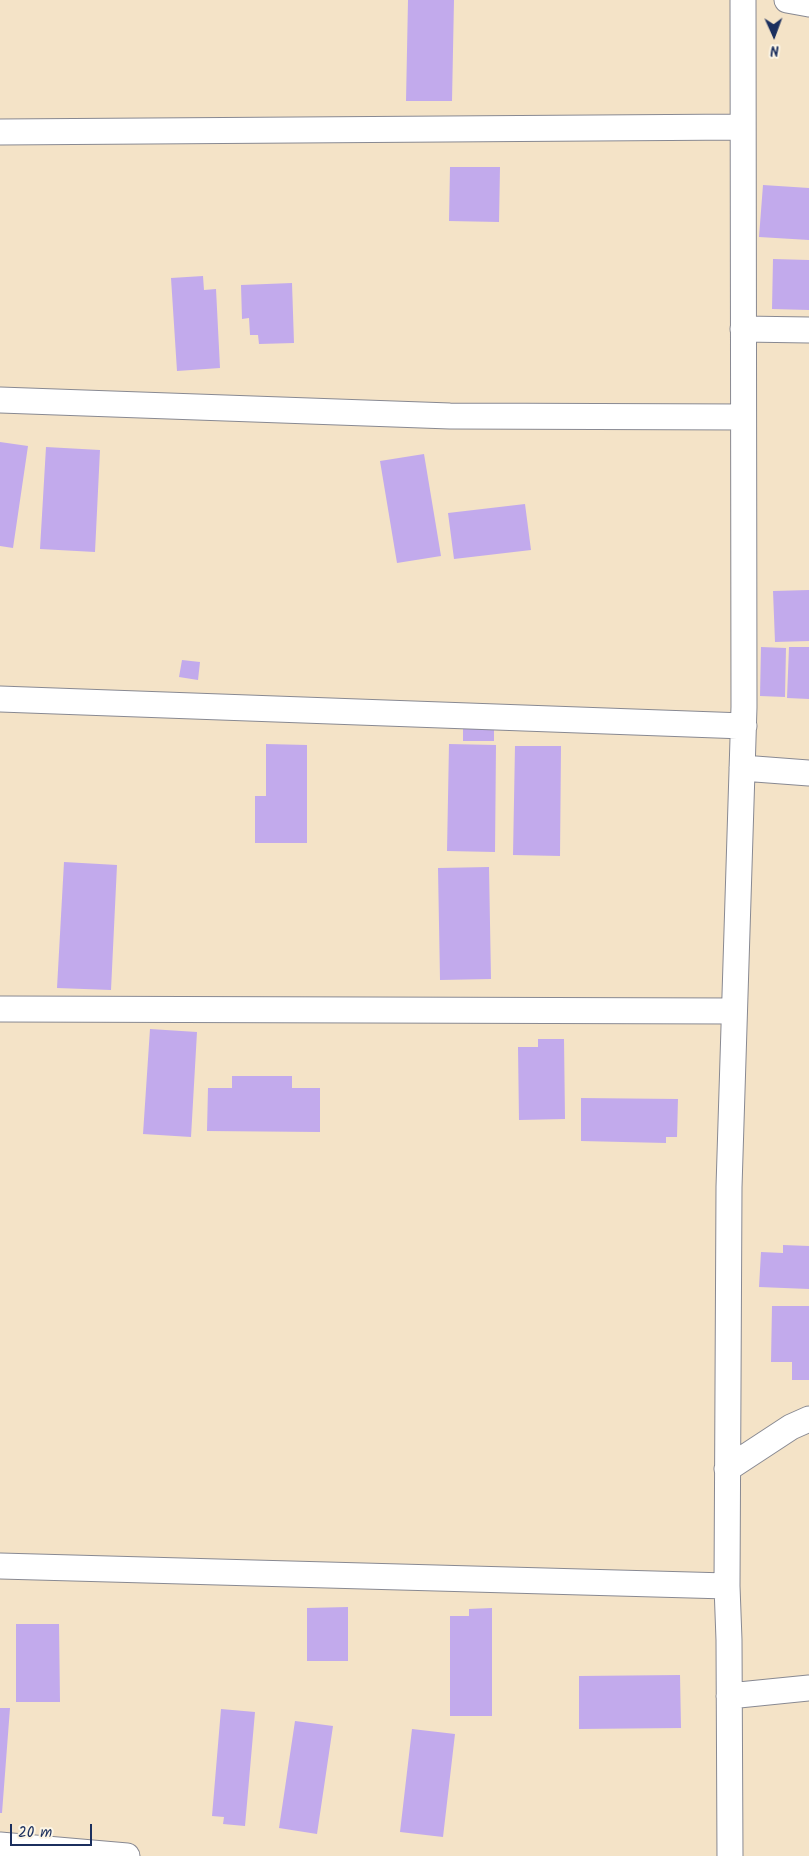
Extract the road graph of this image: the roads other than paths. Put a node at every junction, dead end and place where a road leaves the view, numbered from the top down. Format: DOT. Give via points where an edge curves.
graph roads {
  1 [pos="743,0"];
  2 [pos="788,0"];
  3 [pos="809,4"];
  4 [pos="743,127"];
  5 [pos="0,132"];
  6 [pos="744,330"];
  7 [pos="809,330"];
  8 [pos="0,400"];
  9 [pos="743,417"];
  10 [pos="0,699"];
  11 [pos="744,726"];
  12 [pos="742,768"];
  13 [pos="809,773"];
  14 [pos="0,1009"];
  15 [pos="734,1012"];
  16 [pos="809,1420"];
  17 [pos="727,1469"];
  18 [pos="0,1566"];
  19 [pos="726,1586"];
  20 [pos="809,1688"];
  21 [pos="729,1696"];
  22 [pos="0,1845"];
  23 [pos="127,1856"];
  24 [pos="730,1856"];
  1 -- 4 [label="street"];
  2 -- 3 [label="street"];
  4 -- 5 [label="street"];
  4 -- 6 [label="street"];
  6 -- 7 [label="street"];
  6 -- 9 [label="street"];
  8 -- 9 [label="street" via="450,416"];
  9 -- 11 [label="street"];
  10 -- 11 [label="street"];
  11 -- 12 [label="street"];
  12 -- 13 [label="street"];
  12 -- 15 [label="street"];
  14 -- 15 [label="street"];
  15 -- 17 [label="street"];
  16 -- 17 [label="street" via="791,1427"];
  17 -- 19 [label="street"];
  18 -- 19 [label="street"];
  19 -- 21 [label="street"];
  20 -- 21 [label="street"];
  21 -- 24 [label="street"];
  22 -- 23 [label="street"];
}
